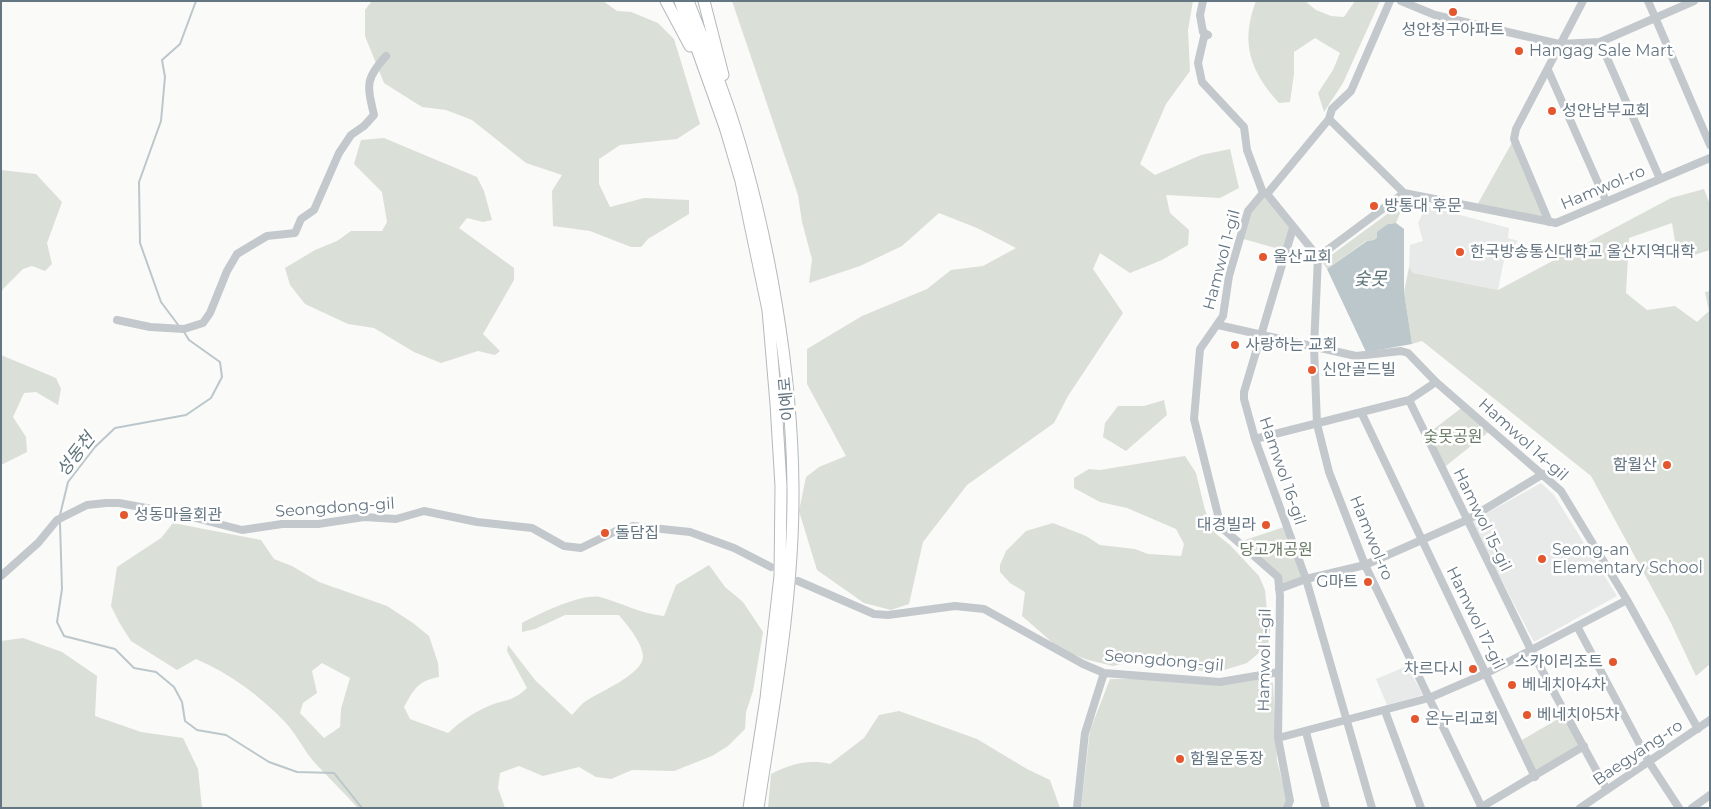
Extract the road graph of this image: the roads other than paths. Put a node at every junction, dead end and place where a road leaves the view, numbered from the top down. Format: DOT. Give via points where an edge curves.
graph roads {
  1 [pos="666,1"];
  2 [pos="680,1"];
  3 [pos="688,1"];
  4 [pos="704,1"];
  5 [pos="1203,1"];
  6 [pos="1390,1"];
  7 [pos="1401,1"];
  8 [pos="1583,1"];
  9 [pos="1648,1"];
  10 [pos="1694,1"];
  11 [pos="1656,19"];
  12 [pos="1600,42"];
  13 [pos="1559,44"];
  14 [pos="386,56"];
  15 [pos="1548,70"];
  16 [pos="1329,119"];
  17 [pos="730,127"];
  18 [pos="1710,145"];
  19 [pos="1710,158"];
  20 [pos="1660,179"];
  21 [pos="1404,193"];
  22 [pos="1265,194"];
  23 [pos="1606,201"];
  24 [pos="1549,222"];
  25 [pos="1293,228"];
  26 [pos="1318,258"];
  27 [pos="117,320"];
  28 [pos="1218,325"];
  29 [pos="1260,335"];
  30 [pos="1314,347"];
  31 [pos="1436,382"];
  32 [pos="1410,400"];
  33 [pos="1362,414"];
  34 [pos="1317,424"];
  35 [pos="1255,439"];
  36 [pos="1543,474"];
  37 [pos="1467,520"];
  38 [pos="1421,541"];
  39 [pos="1365,565"];
  40 [pos="772,567"];
  41 [pos="1,576"];
  42 [pos="1306,579"];
  43 [pos="798,581"];
  44 [pos="1279,590"];
  45 [pos="1627,600"];
  46 [pos="1577,626"];
  47 [pos="1531,650"];
  48 [pos="1279,672"];
  49 [pos="1104,673"];
  50 [pos="1487,673"];
  51 [pos="1429,698"];
  52 [pos="1385,711"];
  53 [pos="1710,720"];
  54 [pos="1347,721"];
  55 [pos="1698,729"];
  56 [pos="1306,732"];
  57 [pos="1278,738"];
  58 [pos="1584,746"];
  59 [pos="1649,762"];
  60 [pos="1535,776"];
  61 [pos="1607,790"];
  62 [pos="1710,795"];
  63 [pos="749,808"];
  64 [pos="758,808"];
  65 [pos="1077,808"];
  66 [pos="1287,808"];
  67 [pos="1326,808"];
  68 [pos="1372,808"];
  69 [pos="1421,808"];
  70 [pos="1481,808"];
  71 [pos="1580,808"];
  72 [pos="1680,808"];
  73 [pos="1692,808"];
  1 -- 17 [label="highway"];
  2 -- 17 [label="highway, 이예로"];
  3 -- 17 [label="highway, 이예로"];
  4 -- 17 [label="highway"];
  5 -- 22 [label="street" via="1200,15 1203,32 1208,35 1204,37 1198,63 1202,82 1244,126 1247,150"];
  6 -- 16 [label="street, Hamwol 1-gil" via="1351,91 1332,110"];
  7 -- 13 [label="street" via="1436,15"];
  8 -- 13 [label="street"];
  9 -- 11 [label="street"];
  10 -- 11 [label="street"];
  11 -- 12 [label="street"];
  11 -- 18 [label="street"];
  12 -- 13 [label="street"];
  12 -- 20 [label="street"];
  13 -- 15 [label="street"];
  14 -- 27 [label="street" via="370,73 369,92 374,115 351,135 339,153 314,210 301,219 295,233 267,236 237,254 203,323 181,328 150,327"];
  15 -- 23 [label="street"];
  15 -- 24 [label="street" via="1516,129 1514,139"];
  16 -- 21 [label="street"];
  16 -- 22 [label="street, Hamwol 1-gil"];
  17 -- 63 [label="highway, 이예로" via="768,310 781,486 780,576"];
  17 -- 64 [label="highway, 이예로" via="750,181 769,267 782,351 793,487 791,559 781,653"];
  19 -- 20 [label="street, Hamwol-ro"];
  20 -- 23 [label="street, Hamwol-ro"];
  21 -- 24 [label="street, Hamwol-ro"];
  21 -- 26 [label="street"];
  22 -- 25 [label="street"];
  22 -- 28 [label="street, Hamwol 1-gil" via="1248,211 1229,276 1223,316"];
  23 -- 24 [label="street, Hamwol-ro" via="1556,223"];
  25 -- 26 [label="street"];
  25 -- 29 [label="street, Hamwol 16-gil"];
  26 -- 30 [label="street, Hamwol-ro"];
  28 -- 29 [label="street, Hamwol 14-gil"];
  28 -- 44 [label="street, Hamwol 1-gil" via="1200,350 1194,419 1222,527 1278,577"];
  29 -- 30 [label="street, Hamwol 14-gil"];
  29 -- 35 [label="street, Hamwol 16-gil" via="1244,392"];
  30 -- 31 [label="street, Hamwol 14-gil" via="1356,356 1408,353"];
  30 -- 34 [label="street, Hamwol-ro"];
  31 -- 32 [label="street"];
  31 -- 36 [label="street, Hamwol 14-gil"];
  32 -- 33 [label="street"];
  32 -- 37 [label="street, Hamwol 15-gil"];
  33 -- 34 [label="street"];
  33 -- 38 [label="street, Hamwol 17-gil"];
  34 -- 35 [label="street"];
  34 -- 39 [label="street, Hamwol-ro" via="1330,472"];
  35 -- 42 [label="street, Hamwol 16-gil"];
  36 -- 37 [label="street"];
  36 -- 45 [label="street, Hamwol 14-gil" via="1560,491"];
  37 -- 38 [label="street"];
  37 -- 47 [label="street, Hamwol 15-gil"];
  38 -- 39 [label="street"];
  38 -- 50 [label="street, Hamwol 17-gil"];
  39 -- 42 [label="street"];
  39 -- 51 [label="street, Hamwol-ro"];
  40 -- 41 [label="street, Seongdong-gil" via="734,548 690,532 633,526 581,548 564,546 532,528 477,522 424,511 396,519 364,518 242,530 119,503 87,505 64,515"];
  42 -- 44 [label="street"];
  42 -- 54 [label="street, Hamwol 16-gil"];
  43 -- 49 [label="street, Seongdong-gil" via="874,614 888,616 956,606 984,609"];
  44 -- 48 [label="street, Hamwol 1-gil"];
  45 -- 46 [label="street"];
  45 -- 55 [label="street, Hamwol 14-gil"];
  46 -- 47 [label="street"];
  46 -- 59 [label="street"];
  47 -- 50 [label="street"];
  47 -- 58 [label="street, Hamwol 15-gil"];
  48 -- 49 [label="street, Seongdong-gil" via="1220,682"];
  48 -- 57 [label="street, Hamwol 1-gil"];
  49 -- 65 [label="street" via="1084,732"];
  50 -- 51 [label="street"];
  50 -- 60 [label="street, Hamwol 17-gil"];
  51 -- 52 [label="street"];
  51 -- 70 [label="street, Hamwol-ro"];
  52 -- 54 [label="street"];
  52 -- 69 [label="street"];
  53 -- 55 [label="street, Baegyang-ro"];
  54 -- 56 [label="street"];
  54 -- 68 [label="street, Hamwol 16-gil"];
  55 -- 59 [label="street, Baegyang-ro"];
  56 -- 57 [label="street"];
  56 -- 67 [label="street"];
  57 -- 66 [label="street, Hamwol 1-gil" via="1290,801"];
  58 -- 60 [label="street"];
  58 -- 61 [label="street, Hamwol 15-gil"];
  59 -- 61 [label="street, Baegyang-ro"];
  59 -- 72 [label="street"];
  60 -- 70 [label="street"];
  61 -- 71 [label="street, Baegyang-ro"];
  62 -- 73 [label="street"];
}
